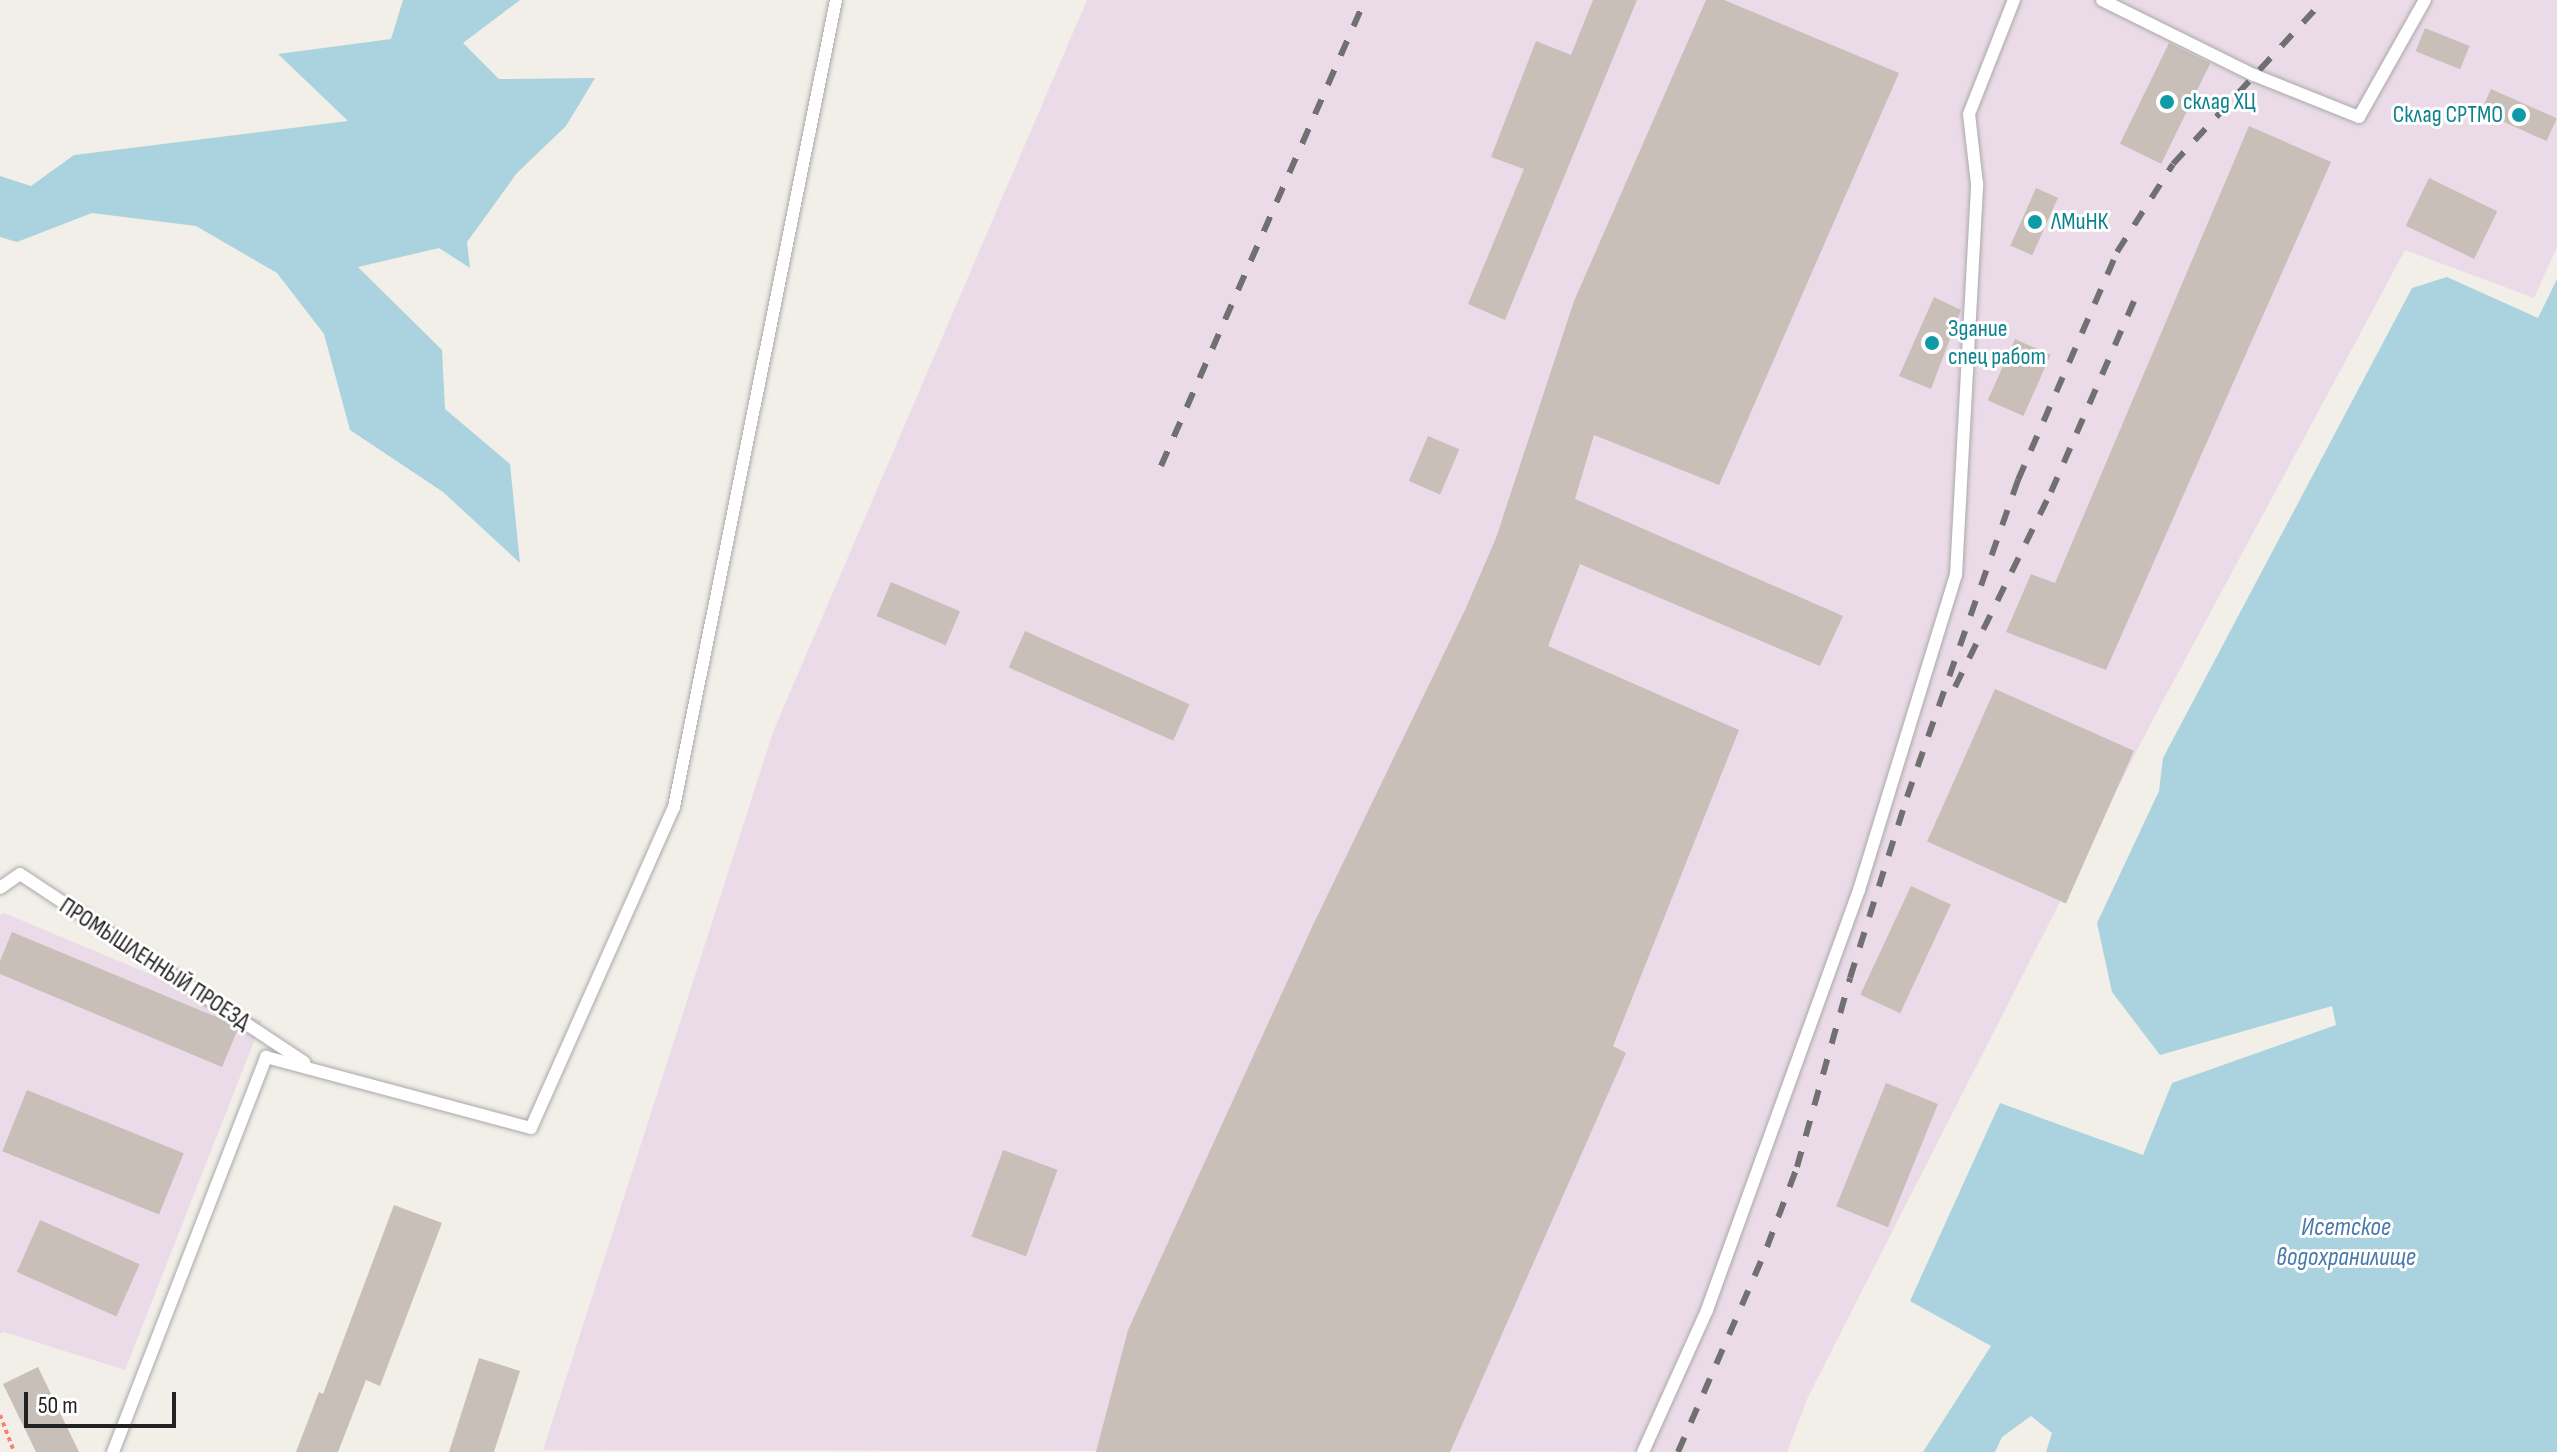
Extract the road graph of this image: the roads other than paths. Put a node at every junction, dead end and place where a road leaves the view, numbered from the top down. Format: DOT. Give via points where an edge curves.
graph roads {
  1 [pos="836,0"];
  2 [pos="2014,0"];
  3 [pos="2102,0"];
  4 [pos="2425,0"];
  5 [pos="0,888"];
  6 [pos="310,1066"];
  7 [pos="113,1452"];
  8 [pos="1643,1452"];
  1 -- 6 [label="lane" via="674,807 531,1128"];
  2 -- 8 [label="lane" via="1969,114 1977,184 1956,575 1859,890 1707,1310"];
  3 -- 4 [label="lane" via="2254,75 2359,117"];
  5 -- 6 [label="lane, ПРОМЫШЛЕННЫЙ ПРОЕЗД" via="20,874"];
  6 -- 7 [label="lane" via="266,1057"];
}
